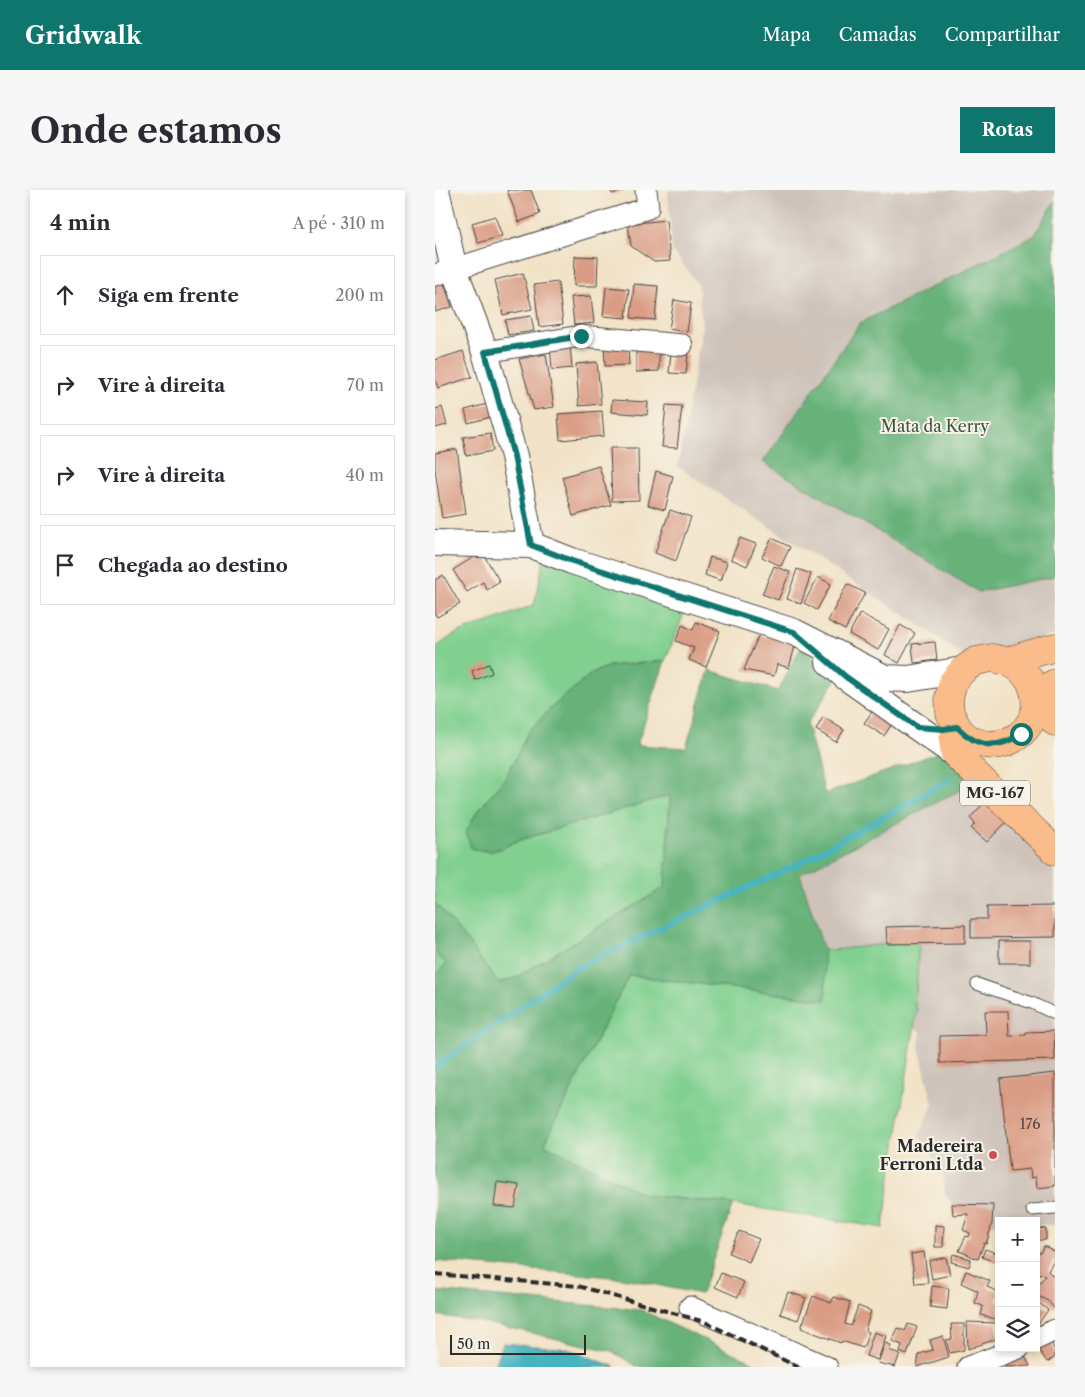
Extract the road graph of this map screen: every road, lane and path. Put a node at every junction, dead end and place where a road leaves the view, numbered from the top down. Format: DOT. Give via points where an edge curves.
graph roads {
  1 [pos="436,190"];
  2 [pos="647,199"];
  3 [pos="444,272"];
  4 [pos="682,345"];
  5 [pos="485,352"];
  6 [pos="531,545"];
  7 [pos="438,548"];
  8 [pos="794,632"];
  9 [pos="1055,647"];
  10 [pos="1007,661"];
  11 [pos="963,670"];
  12 [pos="1045,688"];
  13 [pos="1055,722"];
  14 [pos="917,727"];
  15 [pos="957,727"];
  16 [pos="955,754"];
  17 [pos="1055,851"];
  18 [pos="977,984"];
  19 [pos="1055,1014"];
  20 [pos="1055,1208"];
  21 [pos="1032,1210"];
  22 [pos="690,1307"];
  23 [pos="1055,1330"];
  24 [pos="1040,1338"];
  25 [pos="1006,1355"];
  26 [pos="827,1367"];
  27 [pos="968,1367"];
  1 -- 3 [label="street"];
  2 -- 3 [label="street"];
  3 -- 5 [label="street"];
  4 -- 5 [label="street" via="581,336"];
  5 -- 6 [label="street" via="514,456"];
  6 -- 7 [label="street"];
  6 -- 8 [label="street"];
  8 -- 11 [label="street" via="885,678 908,679"];
  8 -- 14 [label="street, MG-167" via="846,677"];
  9 -- 10 [label="main road"];
  10 -- 11 [label="main road" via="992,658"];
  10 -- 12 [label="main road"];
  11 -- 15 [label="main road" via="953,682 949,697 950,713"];
  12 -- 13 [label="main road"];
  12 -- 15 [label="main road" via="1030,723 1009,742 980,744"];
  14 -- 15 [label="street"];
  14 -- 16 [label="street, MG-167"];
  15 -- 16 [label="main road" via="953,740"];
  16 -- 17 [label="main road, MG-167"];
  18 -- 19 [label="lane"];
  20 -- 21 [label="lane"];
  22 -- 26 [label="street"];
  23 -- 24 [label="street"];
  25 -- 27 [label="street"];
}
